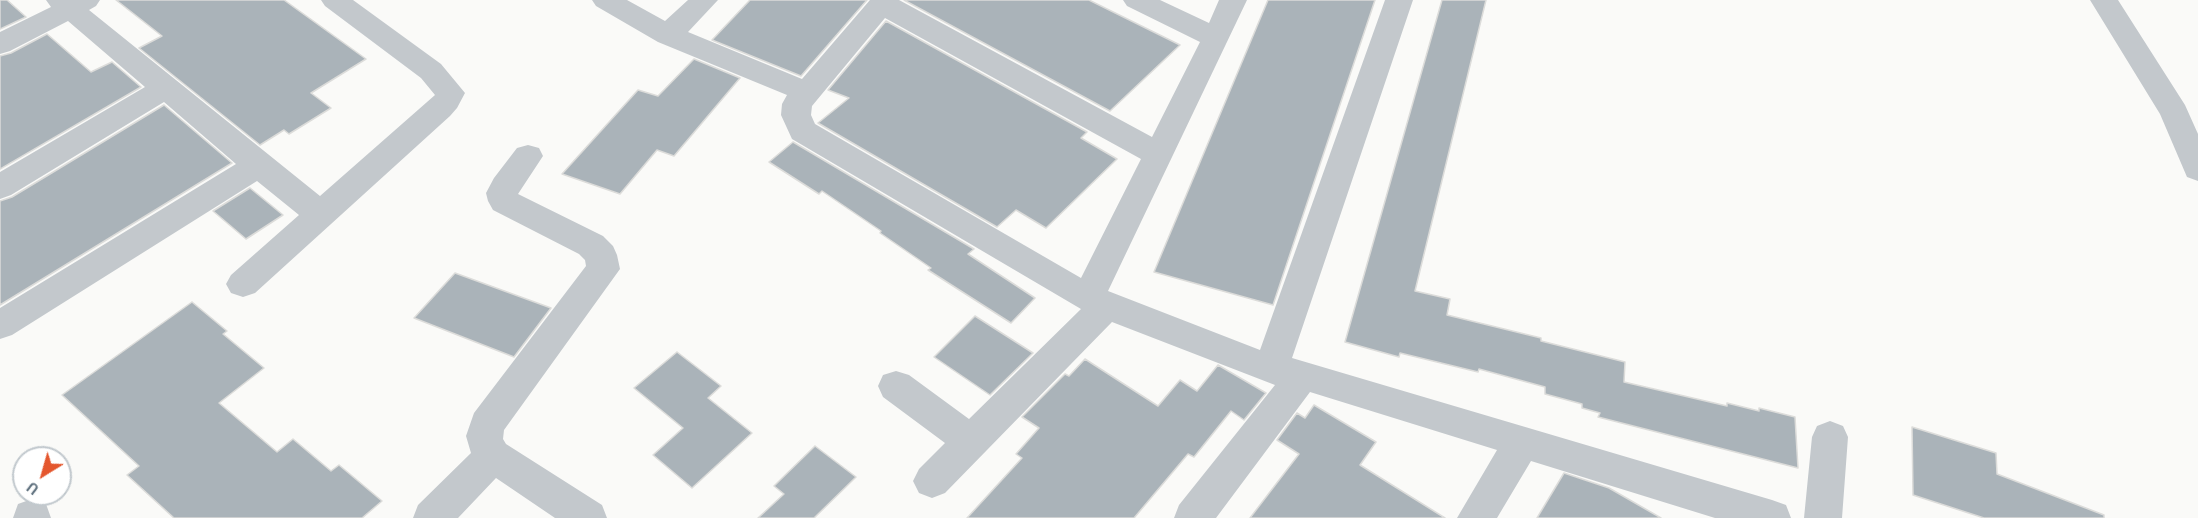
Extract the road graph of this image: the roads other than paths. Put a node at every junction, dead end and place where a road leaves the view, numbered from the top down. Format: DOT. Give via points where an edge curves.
graph roads {
  1 [pos="334,0"];
  2 [pos="606,0"];
  3 [pos="704,0"];
  4 [pos="1137,0"];
  5 [pos="1233,0"];
  6 [pos="1399,0"];
  7 [pos="2104,0"];
  8 [pos="883,2"];
  9 [pos="72,3"];
  10 [pos="668,35"];
  11 [pos="1216,38"];
  12 [pos="0,44"];
  13 [pos="165,88"];
  14 [pos="807,92"];
  15 [pos="1160,155"];
  16 [pos="528,156"];
  17 [pos="258,165"];
  18 [pos="2198,169"];
  19 [pos="0,187"];
  20 [pos="321,214"];
  21 [pos="243,284"];
  22 [pos="1098,301"];
  23 [pos="0,325"];
  24 [pos="1287,372"];
  25 [pos="896,386"];
  26 [pos="1830,437"];
  27 [pos="969,441"];
  28 [pos="1522,441"];
  29 [pos="493,456"];
  30 [pos="932,481"];
  31 [pos="432,518"];
  32 [pos="588,518"];
  33 [pos="1193,518"];
  34 [pos="1476,518"];
  35 [pos="1772,518"];
  36 [pos="1823,518"];
  1 -- 20 [label="street" via="431,71 450,93 439,109"];
  2 -- 10 [label="street"];
  3 -- 10 [label="street"];
  4 -- 11 [label="street"];
  5 -- 11 [label="street"];
  6 -- 24 [label="street"];
  7 -- 18 [label="street" via="2174,113"];
  8 -- 14 [label="street"];
  8 -- 15 [label="street"];
  9 -- 12 [label="street"];
  9 -- 13 [label="street"];
  10 -- 14 [label="street"];
  11 -- 15 [label="street"];
  13 -- 17 [label="street"];
  13 -- 19 [label="street"];
  14 -- 22 [label="street" via="797,104 796,115 803,132"];
  15 -- 22 [label="street"];
  16 -- 29 [label="street" via="505,186 504,201 591,244 601,255 603,269 486,424 485,444"];
  17 -- 20 [label="street"];
  17 -- 23 [label="street"];
  20 -- 21 [label="street"];
  22 -- 24 [label="street"];
  22 -- 27 [label="street"];
  24 -- 28 [label="street"];
  24 -- 33 [label="street"];
  25 -- 27 [label="street"];
  26 -- 36 [label="street"];
  27 -- 30 [label="street"];
  28 -- 34 [label="street"];
  28 -- 35 [label="street"];
  29 -- 31 [label="street"];
  29 -- 32 [label="street"];
}
